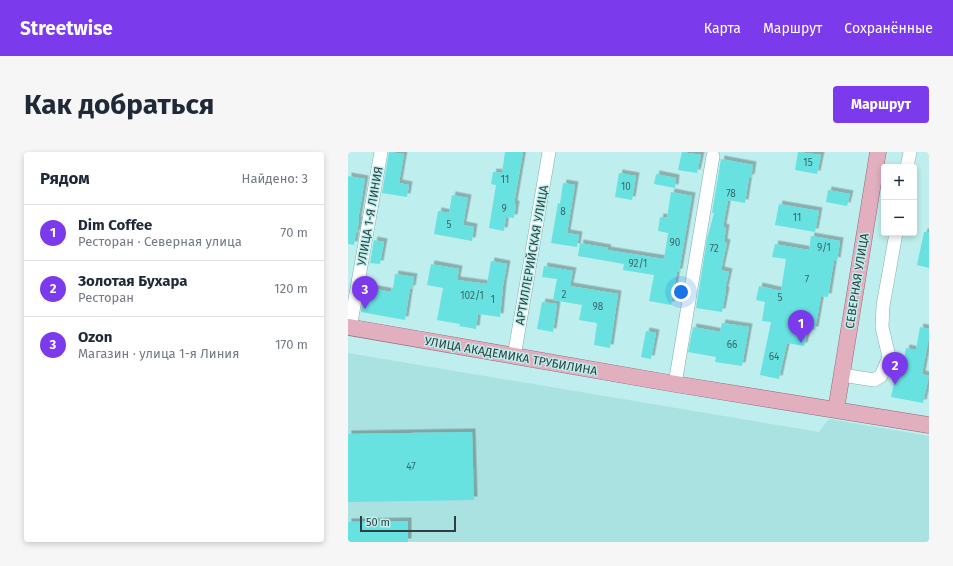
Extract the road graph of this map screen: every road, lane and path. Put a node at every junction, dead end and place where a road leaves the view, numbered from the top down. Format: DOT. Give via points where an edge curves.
graph roads {
  1 [pos="381,152"];
  2 [pos="549,152"];
  3 [pos="878,152"];
  4 [pos="910,152"];
  5 [pos="713,156"];
  6 [pos="908,164"];
  7 [pos="895,236"];
  8 [pos="349,327"];
  9 [pos="514,357"];
  10 [pos="842,375"];
  11 [pos="675,384"];
  12 [pos="836,410"];
  13 [pos="929,425"];
  1 -- 8 [label="street, УЛИЦА 1-Я ЛИНИЯ"];
  2 -- 9 [label="street, АРТИЛЛЕРИЙСКАЯ УЛИЦА"];
  3 -- 10 [label="main road, СЕВЕРНАЯ УЛИЦА"];
  4 -- 6 [label="street"];
  5 -- 11 [label="street"];
  7 -- 10 [label="street" via="883,306 882,327 889,357 881,376 874,380"];
  8 -- 9 [label="main road, УЛИЦА АКАДЕМИКА ТРУБИЛИНА"];
  9 -- 11 [label="main road, УЛИЦА АКАДЕМИКА ТРУБИЛИНА"];
  10 -- 12 [label="main road, СЕВЕРНАЯ УЛИЦА"];
  11 -- 12 [label="main road, УЛИЦА АКАДЕМИКА ТРУБИЛИНА"];
  12 -- 13 [label="main road, УЛИЦА АКАДЕМИКА ТРУБИЛИНА"];
}
